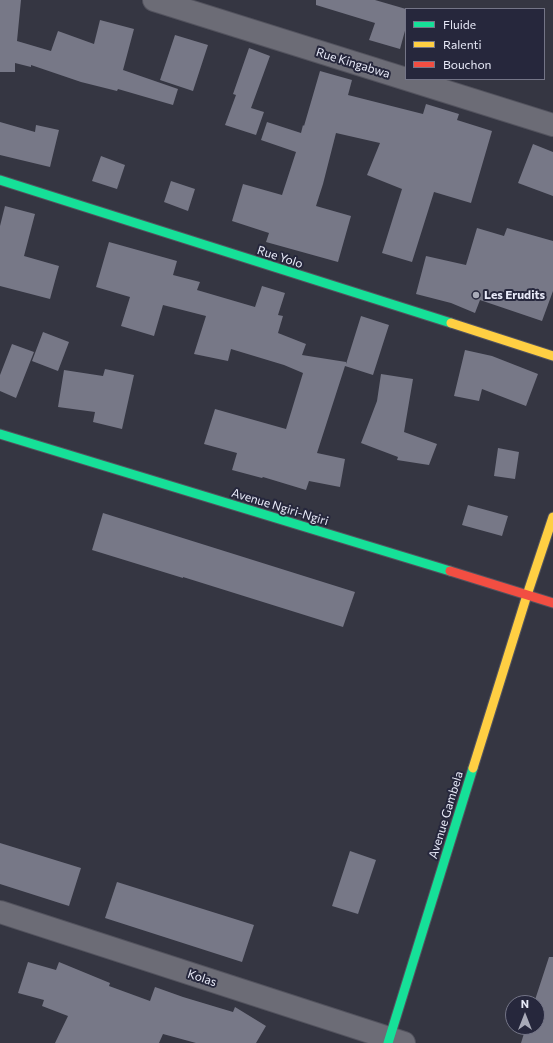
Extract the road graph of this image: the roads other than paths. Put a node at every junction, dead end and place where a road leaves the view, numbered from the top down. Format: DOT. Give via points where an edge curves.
graph roads {
  1 [pos="154,0"];
  2 [pos="405,79"];
  3 [pos="407,80"];
  4 [pos="553,126"];
  5 [pos="0,180"];
  6 [pos="553,356"];
  7 [pos="0,434"];
  8 [pos="553,518"];
  9 [pos="527,595"];
  10 [pos="553,603"];
  11 [pos="0,912"];
  12 [pos="394,1042"];
  1 -- 2 [label="street, Rue Kingabwa"];
  3 -- 4 [label="street, Rue Kingabwa"];
  5 -- 6 [label="street, Rue Yolo"];
  7 -- 9 [label="street, Avenue Ngiri-Ngiri"];
  8 -- 9 [label="street, Avenue Gambela"];
  9 -- 10 [label="street, Avenue Ngiri-Ngiri"];
  9 -- 12 [label="street, Avenue Gambela"];
  11 -- 12 [label="street, Kolas"];
}
